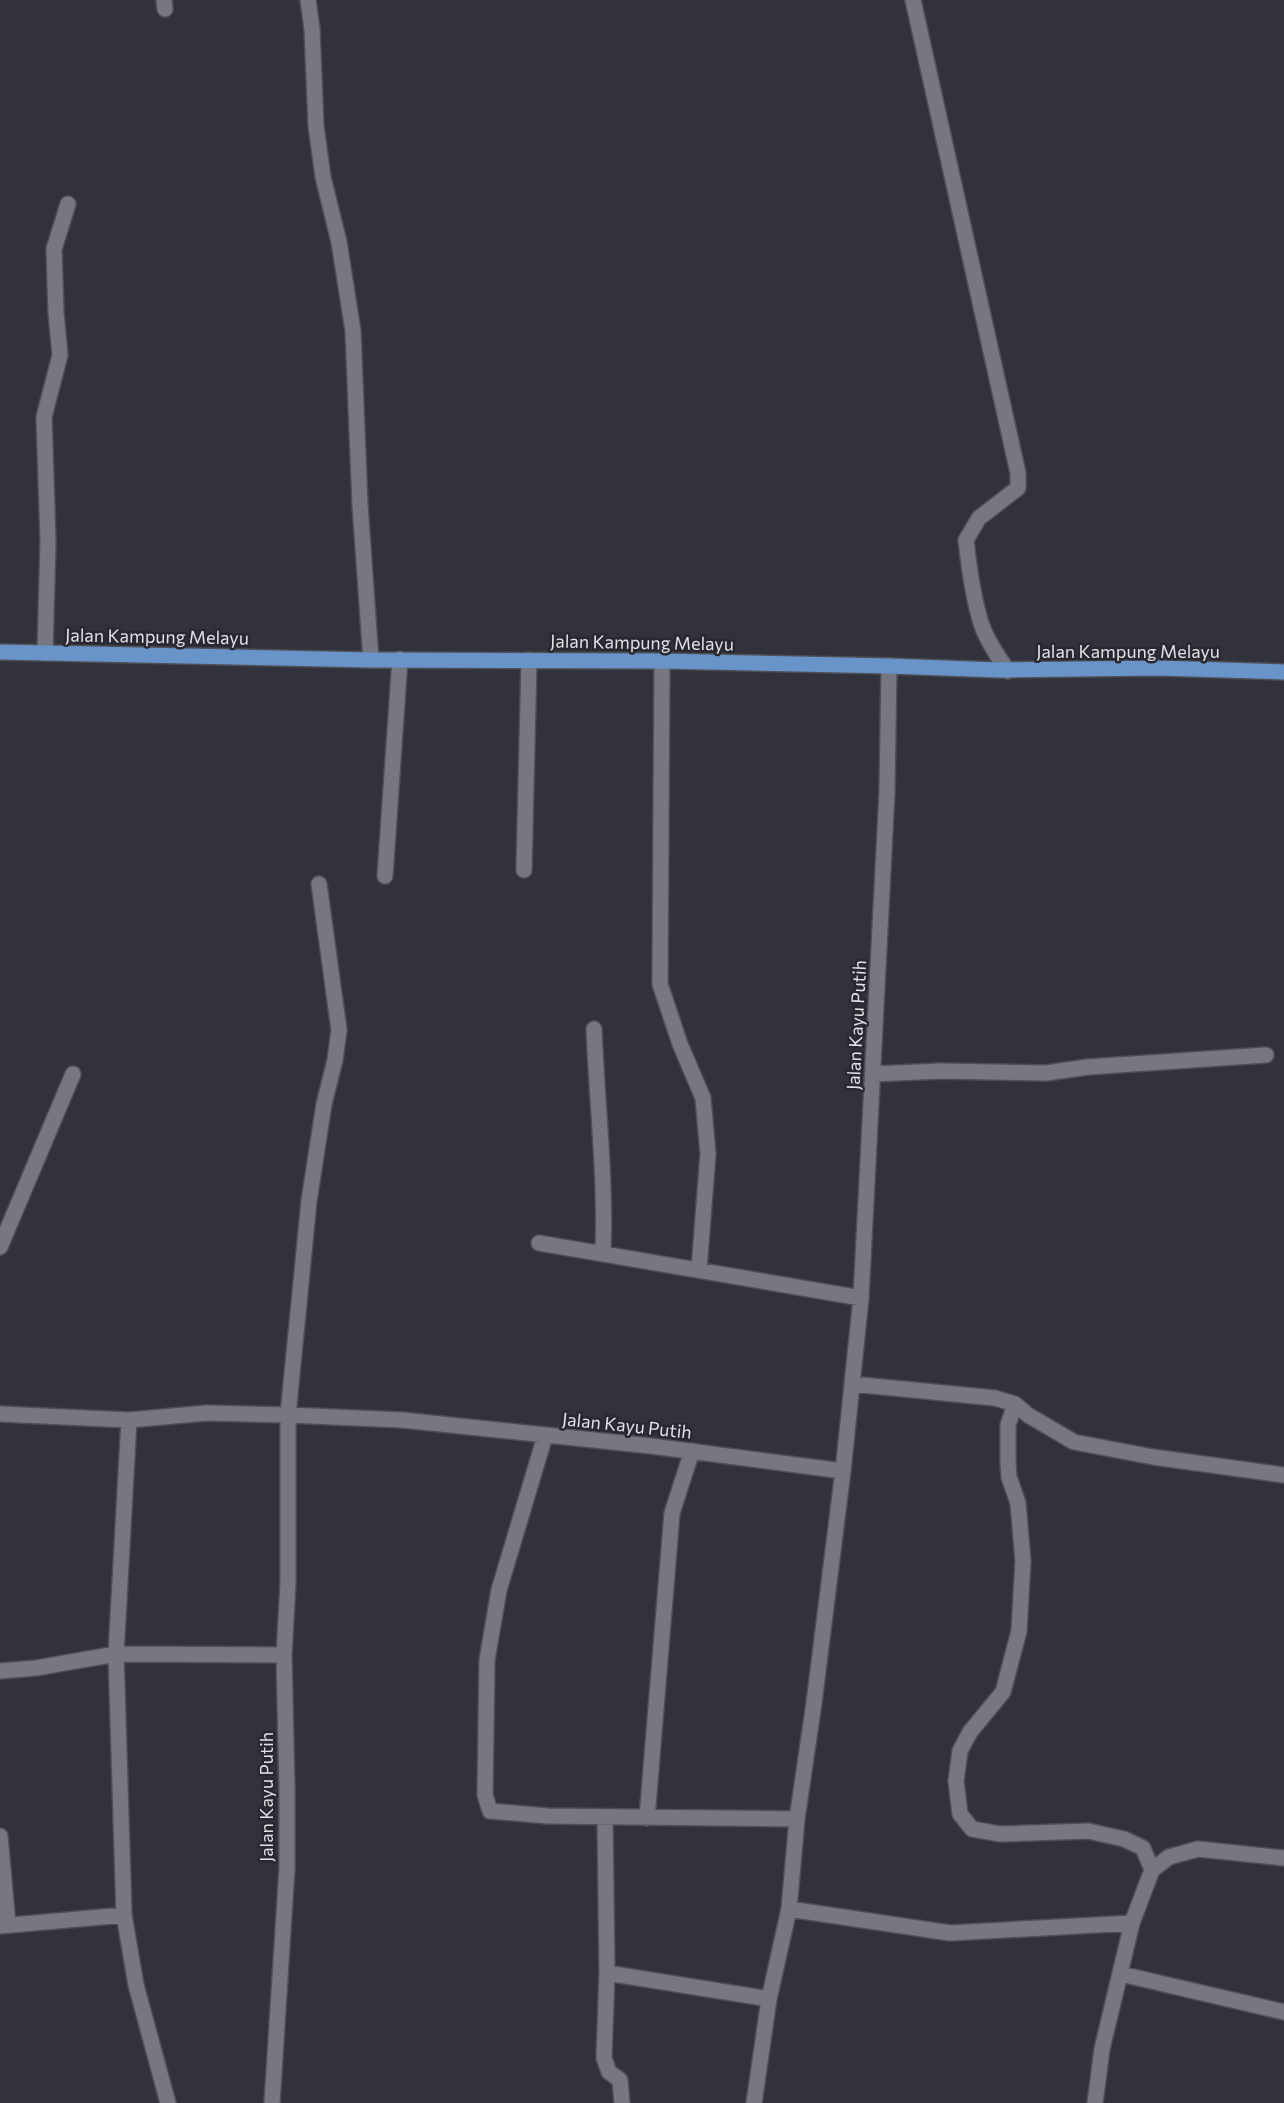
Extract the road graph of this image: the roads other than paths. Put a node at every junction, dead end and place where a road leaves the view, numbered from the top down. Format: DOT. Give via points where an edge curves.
graph roads {
  1 [pos="308,0"];
  2 [pos="913,0"];
  3 [pos="68,204"];
  4 [pos="0,652"];
  5 [pos="45,653"];
  6 [pos="370,660"];
  7 [pos="400,660"];
  8 [pos="529,660"];
  9 [pos="662,661"];
  10 [pos="889,666"];
  11 [pos="1003,670"];
  12 [pos="1284,672"];
  13 [pos="524,870"];
  14 [pos="385,876"];
  15 [pos="319,884"];
  16 [pos="594,1029"];
  17 [pos="1266,1056"];
  18 [pos="73,1074"];
  19 [pos="873,1074"];
  20 [pos="539,1243"];
  21 [pos="0,1247"];
  22 [pos="603,1253"];
  23 [pos="699,1269"];
  24 [pos="861,1298"];
  25 [pos="852,1384"];
  26 [pos="1015,1404"];
  27 [pos="0,1414"];
  28 [pos="288,1415"];
  29 [pos="129,1420"];
  30 [pos="545,1436"];
  31 [pos="692,1451"];
  32 [pos="843,1471"];
  33 [pos="1284,1475"];
  34 [pos="116,1654"];
  35 [pos="284,1655"];
  36 [pos="0,1671"];
  37 [pos="605,1816"];
  38 [pos="647,1818"];
  39 [pos="797,1819"];
  40 [pos="0,1836"];
  41 [pos="1284,1858"];
  42 [pos="1152,1870"];
  43 [pos="789,1909"];
  44 [pos="124,1915"];
  45 [pos="1132,1923"];
  46 [pos="4,1925"];
  47 [pos="607,1973"];
  48 [pos="1120,1974"];
  49 [pos="769,2000"];
  50 [pos="1284,2012"];
  51 [pos="168,2103"];
  52 [pos="273,2103"];
  53 [pos="622,2103"];
  54 [pos="754,2103"];
  55 [pos="1095,2103"];
  1 -- 6 [label="street" via="316,126 353,331"];
  2 -- 11 [label="street" via="1018,473 1018,488 979,518 966,540 982,627"];
  3 -- 5 [label="street" via="54,249 60,355 44,417 48,541"];
  4 -- 5 [label="main road, Jalan Kampung Melayu"];
  5 -- 6 [label="main road, Jalan Kampung Melayu"];
  6 -- 7 [label="main road, Jalan Kampung Melayu"];
  7 -- 8 [label="main road, Jalan Kampung Melayu"];
  7 -- 14 [label="street"];
  8 -- 9 [label="main road, Jalan Kampung Melayu"];
  8 -- 13 [label="street"];
  9 -- 10 [label="main road, Jalan Kampung Melayu"];
  9 -- 23 [label="street" via="660,984 703,1098 708,1154"];
  10 -- 11 [label="main road, Jalan Kampung Melayu"];
  10 -- 19 [label="street, Jalan Kayu Putih"];
  11 -- 12 [label="main road, Jalan Kampung Melayu" via="1158,668"];
  15 -- 28 [label="street" via="339,1030 309,1201"];
  16 -- 22 [label="street" via="603,1155"];
  17 -- 19 [label="street" via="1046,1073"];
  18 -- 21 [label="street"];
  19 -- 24 [label="street, Jalan Kayu Putih"];
  20 -- 22 [label="street"];
  22 -- 23 [label="street"];
  23 -- 24 [label="street"];
  24 -- 25 [label="street, Jalan Kayu Putih"];
  25 -- 26 [label="street" via="995,1398"];
  25 -- 32 [label="street, Jalan Kayu Putih"];
  26 -- 33 [label="street" via="1074,1442"];
  26 -- 42 [label="street" via="1008,1425 1008,1463 1018,1503 1022,1549 1019,1631 1003,1692 970,1732 960,1751 956,1781 960,1815 972,1829 1000,1834 1088,1831 1124,1839 1143,1848"];
  27 -- 29 [label="street"];
  28 -- 29 [label="street" via="207,1413"];
  28 -- 30 [label="street, Jalan Kayu Putih" via="402,1420"];
  28 -- 35 [label="street, Jalan Kayu Putih"];
  29 -- 34 [label="street"];
  30 -- 31 [label="street, Jalan Kayu Putih"];
  30 -- 37 [label="street" via="499,1590 489,1648 485,1795 490,1811"];
  31 -- 32 [label="street, Jalan Kayu Putih"];
  31 -- 38 [label="street" via="672,1513"];
  32 -- 39 [label="street"];
  34 -- 35 [label="street"];
  34 -- 36 [label="street"];
  34 -- 44 [label="street"];
  35 -- 52 [label="street, Jalan Kayu Putih" via="286,1868"];
  37 -- 38 [label="street"];
  37 -- 47 [label="street"];
  38 -- 39 [label="street"];
  39 -- 43 [label="street"];
  40 -- 46 [label="street"];
  41 -- 42 [label="street" via="1198,1849 1169,1857"];
  42 -- 45 [label="street"];
  43 -- 45 [label="street" via="950,1933"];
  43 -- 49 [label="street"];
  44 -- 46 [label="street"];
  44 -- 51 [label="street" via="136,1985"];
  45 -- 48 [label="street"];
  47 -- 49 [label="street"];
  47 -- 53 [label="street" via="604,2058 609,2072 620,2080"];
  48 -- 50 [label="street"];
  48 -- 55 [label="street" via="1102,2049"];
  49 -- 54 [label="street"];
}
